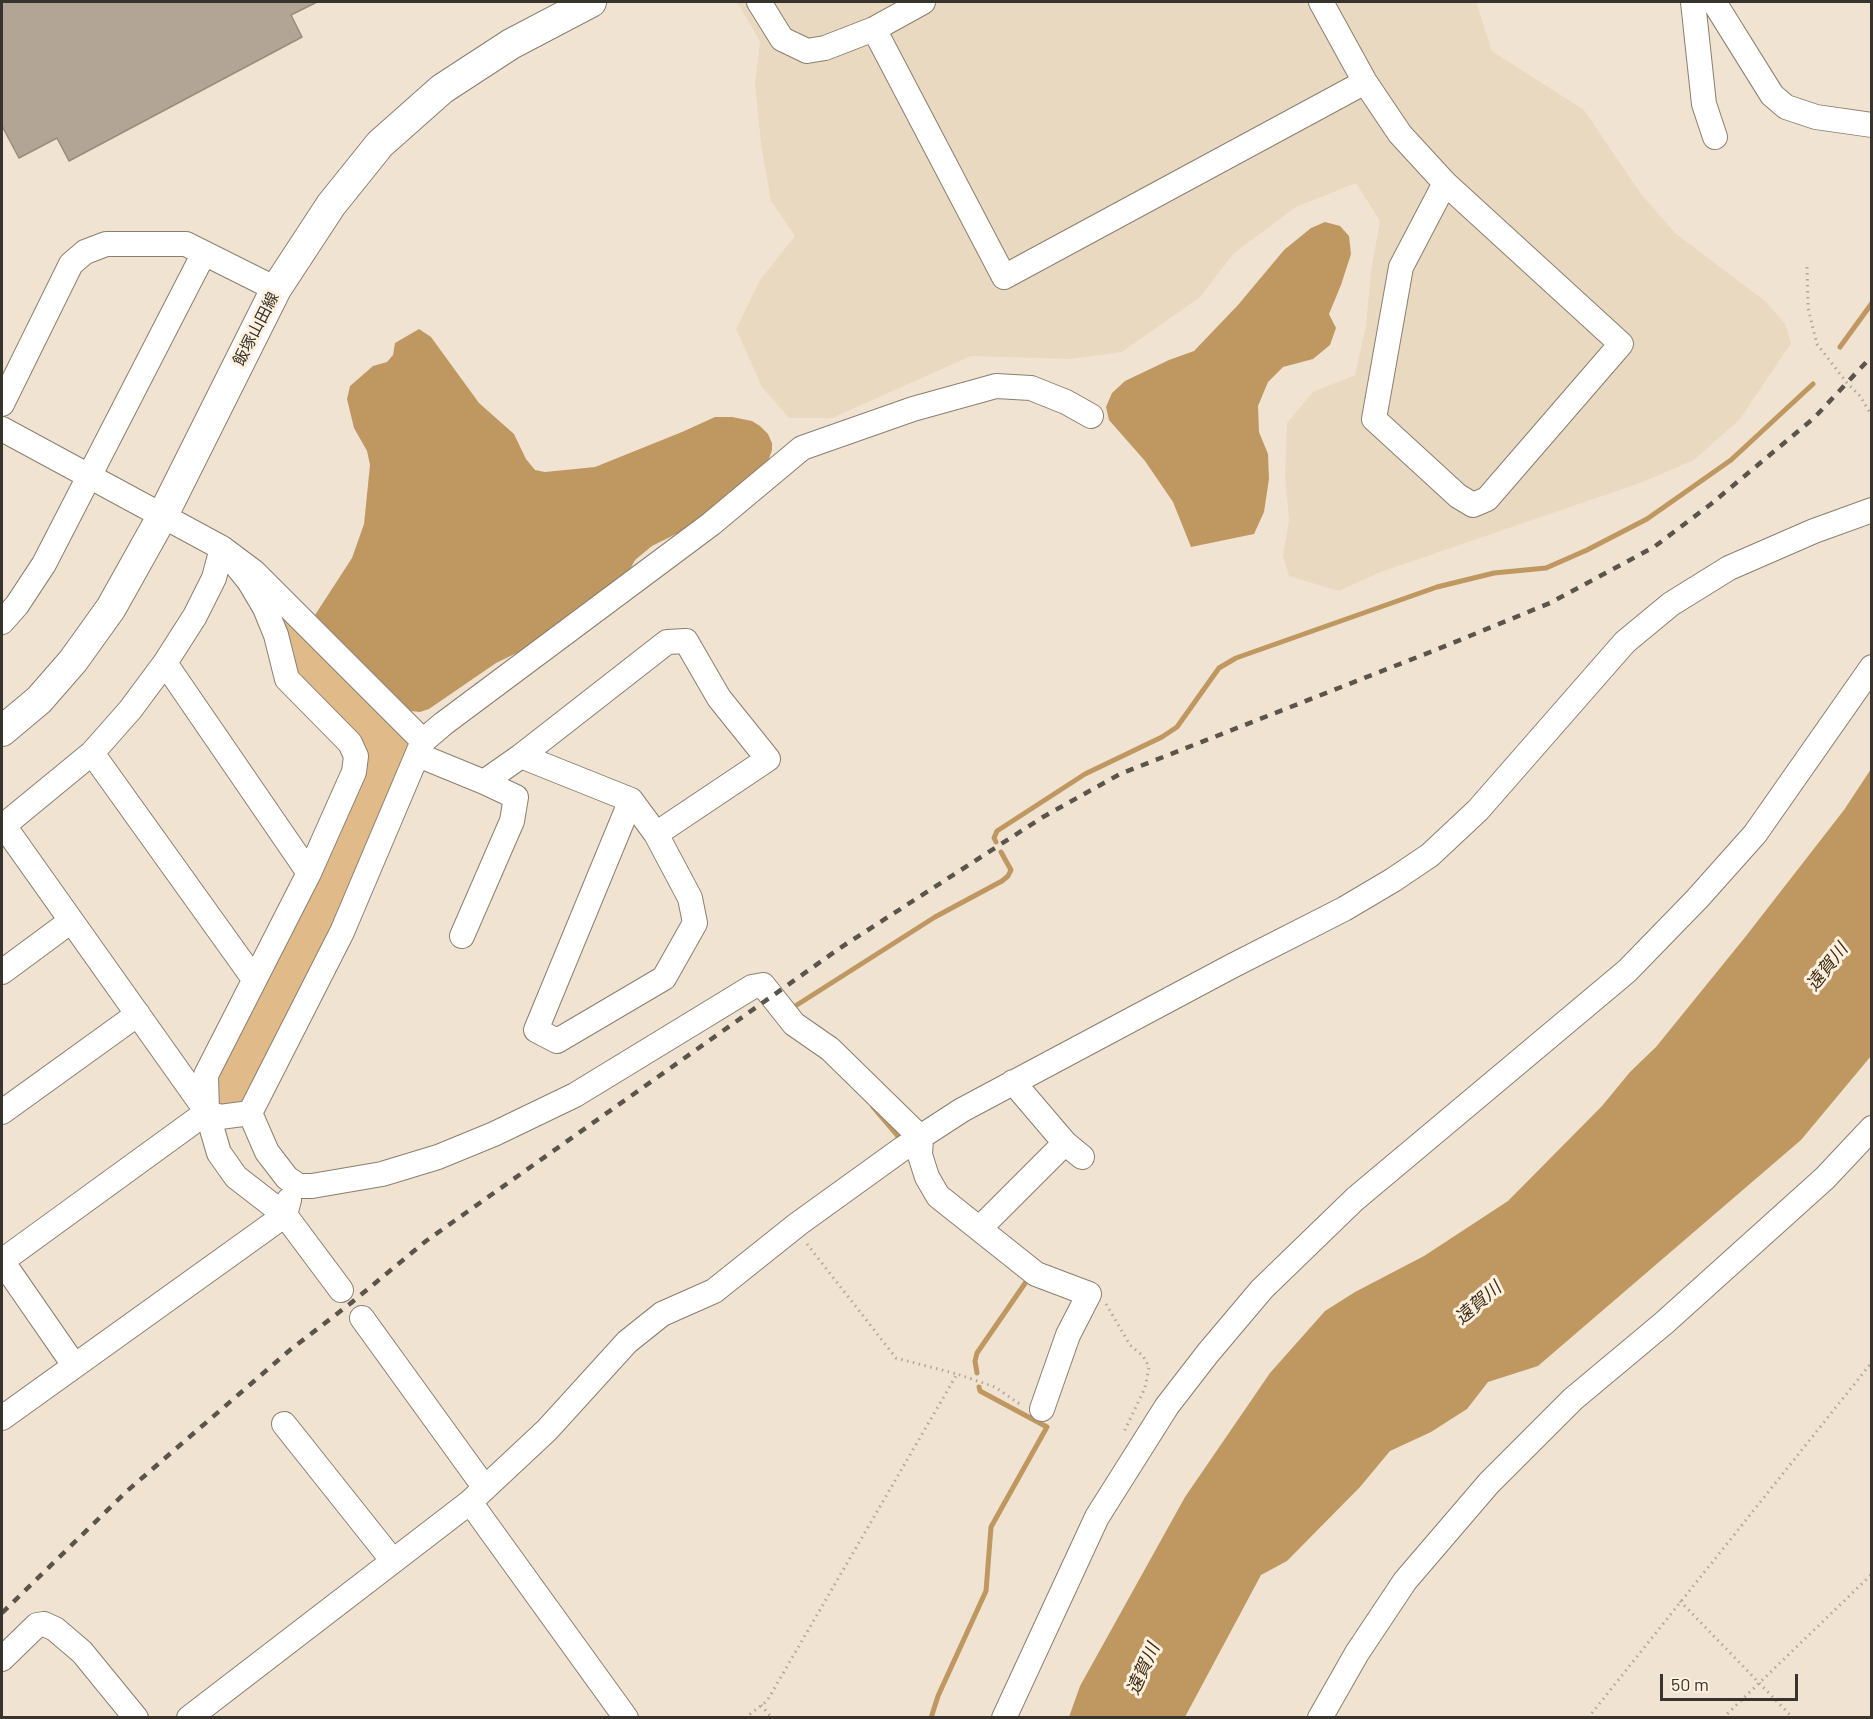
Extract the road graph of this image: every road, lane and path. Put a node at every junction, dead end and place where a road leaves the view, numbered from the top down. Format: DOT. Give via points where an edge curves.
graph roads {
  1 [pos="591,2"];
  2 [pos="759,2"];
  3 [pos="923,2"];
  4 [pos="1321,2"];
  5 [pos="1693,2"];
  6 [pos="1713,2"];
  7 [pos="874,29"];
  8 [pos="1365,82"];
  9 [pos="1872,125"];
  10 [pos="1715,137"];
  11 [pos="1445,183"];
  12 [pos="204,253"];
  13 [pos="1807,267"];
  14 [pos="276,289"];
  15 [pos="2,404"];
  16 [pos="1091,416"];
  17 [pos="1872,416"];
  18 [pos="2,429"];
  19 [pos="88,477"];
  20 [pos="1872,510"];
  21 [pos="163,515"];
  22 [pos="222,548"];
  23 [pos="2,622"];
  24 [pos="165,663"];
  25 [pos="1872,667"];
  26 [pos="2,731"];
  27 [pos="421,748"];
  28 [pos="92,753"];
  29 [pos="520,756"];
  30 [pos="484,782"];
  31 [pos="631,800"];
  32 [pos="2,825"];
  33 [pos="657,834"];
  34 [pos="309,873"];
  35 [pos="71,921"];
  36 [pos="462,936"];
  37 [pos="2,972"];
  38 [pos="254,979"];
  39 [pos="138,1014"];
  40 [pos="1013,1083"];
  41 [pos="2,1112"];
  42 [pos="207,1112"];
  43 [pos="249,1113"];
  44 [pos="1872,1128"];
  45 [pos="911,1144"];
  46 [pos="295,1183"];
  47 [pos="285,1215"];
  48 [pos="793,1227"];
  49 [pos="980,1228"];
  50 [pos="2,1261"];
  51 [pos="341,1290"];
  52 [pos="1089,1294"];
  53 [pos="362,1318"];
  54 [pos="1872,1362"];
  55 [pos="74,1365"];
  56 [pos="957,1374"];
  57 [pos="1042,1409"];
  58 [pos="2,1418"];
  59 [pos="284,1424"];
  60 [pos="1119,1442"];
  61 [pos="477,1495"];
  62 [pos="393,1561"];
  63 [pos="1872,1574"];
  64 [pos="1680,1601"];
  65 [pos="2,1659"];
  66 [pos="1759,1682"];
  67 [pos="761,1705"];
  68 [pos="136,1718"];
  69 [pos="189,1718"];
  70 [pos="626,1718"];
  71 [pos="745,1718"];
  72 [pos="772,1718"];
  73 [pos="1004,1718"];
  74 [pos="1320,1718"];
  75 [pos="1588,1718"];
  76 [pos="1724,1718"];
  77 [pos="1793,1718"];
  1 -- 14 [label="main road, 飯塚山田線" via="511,44 442,89 380,144 331,205"];
  2 -- 7 [label="street" via="782,39 807,51"];
  3 -- 7 [label="street"];
  4 -- 8 [label="street"];
  5 -- 10 [label="street" via="1704,104"];
  6 -- 9 [label="street" via="1772,95 1786,107 1816,117"];
  7 -- 8 [label="street" via="1004,277"];
  8 -- 11 [label="street" via="1400,135"];
  11 -- 11 [label="street" via="1621,344 1487,499 1473,506 1374,419 1401,267"];
  12 -- 14 [label="street"];
  12 -- 15 [label="street" via="186,244 106,244 85,252 70,264"];
  12 -- 19 [label="street"];
  13 -- 17 [label="path" via="1808,308 1816,344"];
  14 -- 21 [label="main road, 飯塚山田線"];
  16 -- 27 [label="street" via="1031,388 996,386 913,409 802,448 711,524 532,657"];
  18 -- 19 [label="street"];
  19 -- 21 [label="street"];
  19 -- 23 [label="street" via="44,564"];
  20 -- 40 [label="street" via="1729,568 1671,604 1625,642 1478,810 1430,855 1393,880"];
  21 -- 22 [label="street"];
  21 -- 26 [label="main road, 飯塚山田線" via="111,608 73,661 39,700"];
  22 -- 24 [label="street" via="195,616"];
  22 -- 27 [label="street" via="254,572"];
  22 -- 34 [label="street" via="249,580 265,608 287,679 350,742 356,756 354,772"];
  24 -- 28 [label="street"];
  24 -- 34 [label="street"];
  25 -- 73 [label="street" via="1755,834 1697,899 1626,971 1355,1199 1262,1289 1208,1353 1167,1406 1096,1517"];
  27 -- 30 [label="street"];
  27 -- 43 [label="street" via="342,932"];
  28 -- 32 [label="street"];
  28 -- 38 [label="street"];
  29 -- 30 [label="street"];
  29 -- 31 [label="street"];
  29 -- 33 [label="street" via="667,642 686,640 719,698 768,759"];
  30 -- 36 [label="street" via="516,797 512,821"];
  31 -- 33 [label="street"];
  31 -- 33 [label="street" via="536,1029 557,1041 664,978 695,923 690,898"];
  32 -- 35 [label="street"];
  34 -- 38 [label="street"];
  35 -- 37 [label="street"];
  35 -- 39 [label="street"];
  38 -- 42 [label="street" via="206,1075"];
  39 -- 41 [label="street"];
  39 -- 42 [label="street"];
  40 -- 45 [label="street" via="962,1110"];
  40 -- 49 [label="street" via="1073,1150"];
  42 -- 43 [label="street" via="220,1117"];
  42 -- 47 [label="street" via="219,1153 236,1177"];
  42 -- 50 [label="street"];
  43 -- 46 [label="street" via="267,1152"];
  44 -- 74 [label="street" via="1825,1178 1573,1399 1489,1483 1405,1581"];
  45 -- 46 [label="street" via="830,1049 794,1024 764,985 752,987 575,1095 494,1134 382,1174 312,1186"];
  45 -- 48 [label="street"];
  45 -- 49 [label="street" via="938,1196"];
  46 -- 47 [label="street"];
  47 -- 51 [label="street"];
  47 -- 55 [label="street"];
  48 -- 56 [label="path" via="896,1358"];
  48 -- 61 [label="street" via="714,1291 662,1314 627,1342 547,1430"];
  49 -- 52 [label="street" via="1036,1274"];
  50 -- 55 [label="street"];
  52 -- 57 [label="street" via="1068,1335"];
  52 -- 60 [label="path" via="1106,1304 1130,1345 1149,1367 1145,1388"];
  53 -- 61 [label="street"];
  54 -- 64 [label="path"];
  55 -- 58 [label="street"];
  56 -- 57 [label="path" via="995,1387 1027,1409"];
  56 -- 67 [label="path"];
  59 -- 62 [label="street"];
  61 -- 62 [label="street"];
  61 -- 70 [label="street"];
  62 -- 69 [label="street"];
  63 -- 66 [label="path"];
  64 -- 66 [label="path"];
  64 -- 75 [label="path"];
  65 -- 68 [label="street" via="37,1625 44,1624 82,1652"];
  66 -- 76 [label="path"];
  66 -- 77 [label="path"];
  67 -- 71 [label="path"];
  67 -- 72 [label="path"];
}
